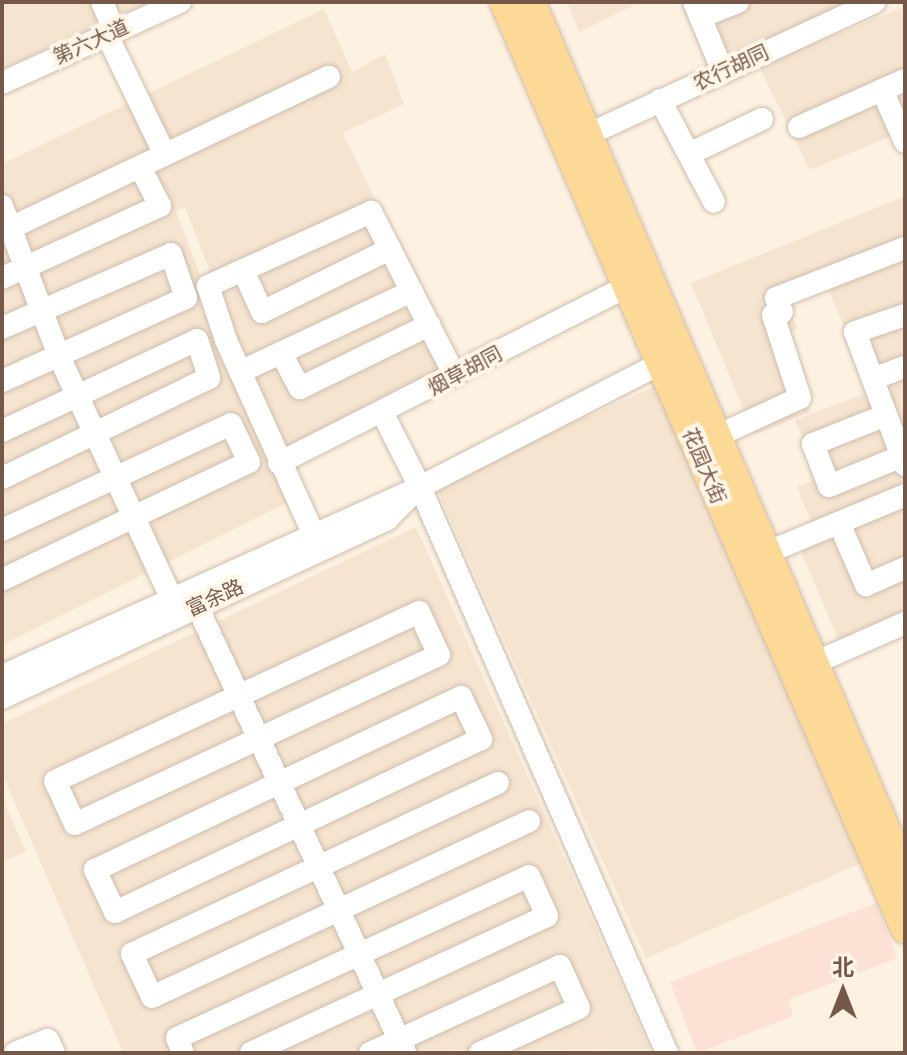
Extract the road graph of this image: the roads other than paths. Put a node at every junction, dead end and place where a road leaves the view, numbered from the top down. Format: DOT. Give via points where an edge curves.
graph roads {
  1 [pos="102,2"];
  2 [pos="180,2"];
  3 [pos="504,2"];
  4 [pos="531,2"];
  5 [pos="738,2"];
  6 [pos="875,2"];
  7 [pos="697,10"];
  8 [pos="111,33"];
  9 [pos="723,72"];
  10 [pos="329,77"];
  11 [pos="905,80"];
  12 [pos="2,83"];
  13 [pos="882,90"];
  14 [pos="660,100"];
  15 [pos="762,119"];
  16 [pos="799,127"];
  17 [pos="587,135"];
  18 [pos="905,142"];
  19 [pos="689,154"];
  20 [pos="165,155"];
  21 [pos="140,167"];
  22 [pos="714,202"];
  23 [pos="2,206"];
  24 [pos="6,230"];
  25 [pos="905,248"];
  26 [pos="390,249"];
  27 [pos="25,268"];
  28 [pos="243,270"];
  29 [pos="2,278"];
  30 [pos="639,280"];
  31 [pos="412,291"];
  32 [pos="41,310"];
  33 [pos="905,315"];
  34 [pos="429,325"];
  35 [pos="2,328"];
  36 [pos="281,353"];
  37 [pos="59,356"];
  38 [pos="671,358"];
  39 [pos="905,367"];
  40 [pos="240,372"];
  41 [pos="455,376"];
  42 [pos="873,379"];
  43 [pos="2,381"];
  44 [pos="77,395"];
  45 [pos="383,414"];
  46 [pos="886,415"];
  47 [pos="2,431"];
  48 [pos="95,434"];
  49 [pos="717,436"];
  50 [pos="903,461"];
  51 [pos="279,463"];
  52 [pos="2,478"];
  53 [pos="115,479"];
  54 [pos="420,487"];
  55 [pos="905,495"];
  56 [pos="133,517"];
  57 [pos="839,523"];
  58 [pos="2,530"];
  59 [pos="313,533"];
  60 [pos="766,553"];
  61 [pos="905,568"];
  62 [pos="2,580"];
  63 [pos="171,597"];
  64 [pos="197,606"];
  65 [pos="905,623"];
  66 [pos="812,664"];
  67 [pos="2,676"];
  68 [pos="237,696"];
  69 [pos="2,698"];
  70 [pos="256,740"];
  71 [pos="279,783"];
  72 [pos="498,783"];
  73 [pos="529,821"];
  74 [pos="298,825"];
  75 [pos="902,859"];
  76 [pos="319,867"];
  77 [pos="339,909"];
  78 [pos="905,929"];
  79 [pos="358,955"];
  80 [pos="377,995"];
  81 [pos="402,1046"];
  82 [pos="15,1053"];
  83 [pos="54,1053"];
  84 [pos="183,1053"];
  85 [pos="251,1053"];
  86 [pos="370,1053"];
  87 [pos="480,1053"];
  88 [pos="667,1053"];
  1 -- 8 [label="street"];
  2 -- 8 [label="street, 第六大道"];
  3 -- 30 [label="main road, 花园大街"];
  4 -- 17 [label="main road, 花园大街"];
  5 -- 7 [label="street"];
  6 -- 9 [label="street, 农行胡同"];
  7 -- 9 [label="street"];
  8 -- 12 [label="street, 第六大道"];
  8 -- 20 [label="street"];
  9 -- 14 [label="street, 农行胡同"];
  10 -- 20 [label="street"];
  11 -- 13 [label="street"];
  13 -- 16 [label="street"];
  13 -- 18 [label="street"];
  14 -- 17 [label="street, 农行胡同"];
  14 -- 19 [label="street"];
  15 -- 19 [label="street"];
  17 -- 30 [label="main road, 花园大街"];
  19 -- 22 [label="street"];
  20 -- 21 [label="street"];
  21 -- 24 [label="street"];
  21 -- 27 [label="street" via="160,206"];
  23 -- 24 [label="street"];
  24 -- 27 [label="street"];
  25 -- 49 [label="street" via="776,298 782,312 773,315 800,398"];
  26 -- 28 [label="street" via="371,212"];
  26 -- 28 [label="street" via="262,312"];
  26 -- 31 [label="street"];
  27 -- 29 [label="street"];
  27 -- 32 [label="street"];
  28 -- 40 [label="street" via="208,286"];
  30 -- 38 [label="main road, 花园大街"];
  30 -- 41 [label="street, 烟草胡同"];
  31 -- 34 [label="street"];
  31 -- 36 [label="street"];
  32 -- 35 [label="street"];
  32 -- 37 [label="street"];
  32 -- 37 [label="street" via="171,254 186,298"];
  33 -- 42 [label="street" via="855,332"];
  34 -- 36 [label="street" via="300,388"];
  34 -- 41 [label="street"];
  36 -- 40 [label="street"];
  37 -- 43 [label="street"];
  37 -- 44 [label="street"];
  38 -- 49 [label="main road, 花园大街"];
  38 -- 54 [label="street, 富余路"];
  38 -- 78 [label="main road, 花园大街"];
  39 -- 42 [label="street"];
  40 -- 51 [label="street"];
  41 -- 45 [label="street, 烟草胡同"];
  42 -- 46 [label="street"];
  44 -- 47 [label="street"];
  44 -- 48 [label="street"];
  44 -- 48 [label="street" via="197,340 209,378"];
  45 -- 51 [label="street, 烟草胡同"];
  45 -- 54 [label="street"];
  46 -- 50 [label="street"];
  46 -- 50 [label="street" via="813,444 829,486"];
  48 -- 52 [label="street"];
  48 -- 53 [label="street"];
  49 -- 60 [label="main road, 花园大街"];
  51 -- 59 [label="street"];
  53 -- 56 [label="street"];
  53 -- 56 [label="street" via="231,424 249,462"];
  53 -- 58 [label="street"];
  54 -- 59 [label="street, 富余路"];
  54 -- 64 [label="street, 富余路" via="387,519"];
  54 -- 88 [label="street"];
  55 -- 57 [label="street"];
  56 -- 62 [label="street"];
  56 -- 63 [label="street"];
  57 -- 60 [label="street"];
  57 -- 61 [label="street" via="866,585"];
  59 -- 63 [label="street, 富余路"];
  60 -- 66 [label="main road, 花园大街"];
  63 -- 67 [label="street, 富余路"];
  64 -- 68 [label="street"];
  64 -- 69 [label="street, 富余路"];
  65 -- 66 [label="street"];
  66 -- 75 [label="main road, 花园大街"];
  68 -- 70 [label="street"];
  68 -- 70 [label="street" via="55,781 75,824"];
  68 -- 70 [label="street" via="419,612 439,655"];
  70 -- 71 [label="street"];
  71 -- 74 [label="street"];
  71 -- 74 [label="street" via="461,697 481,739"];
  71 -- 74 [label="street" via="95,870 115,912"];
  72 -- 76 [label="street"];
  73 -- 77 [label="street"];
  74 -- 76 [label="street"];
  76 -- 77 [label="street"];
  76 -- 77 [label="street" via="132,954 152,997"];
  77 -- 79 [label="street"];
  79 -- 80 [label="street"];
  79 -- 80 [label="street" via="529,876 547,916"];
  79 -- 84 [label="street" via="177,1038"];
  80 -- 81 [label="street"];
  80 -- 85 [label="street"];
  81 -- 86 [label="street"];
  81 -- 87 [label="street" via="560,966 579,1008"];
  82 -- 83 [label="street" via="48,1040"];
}
